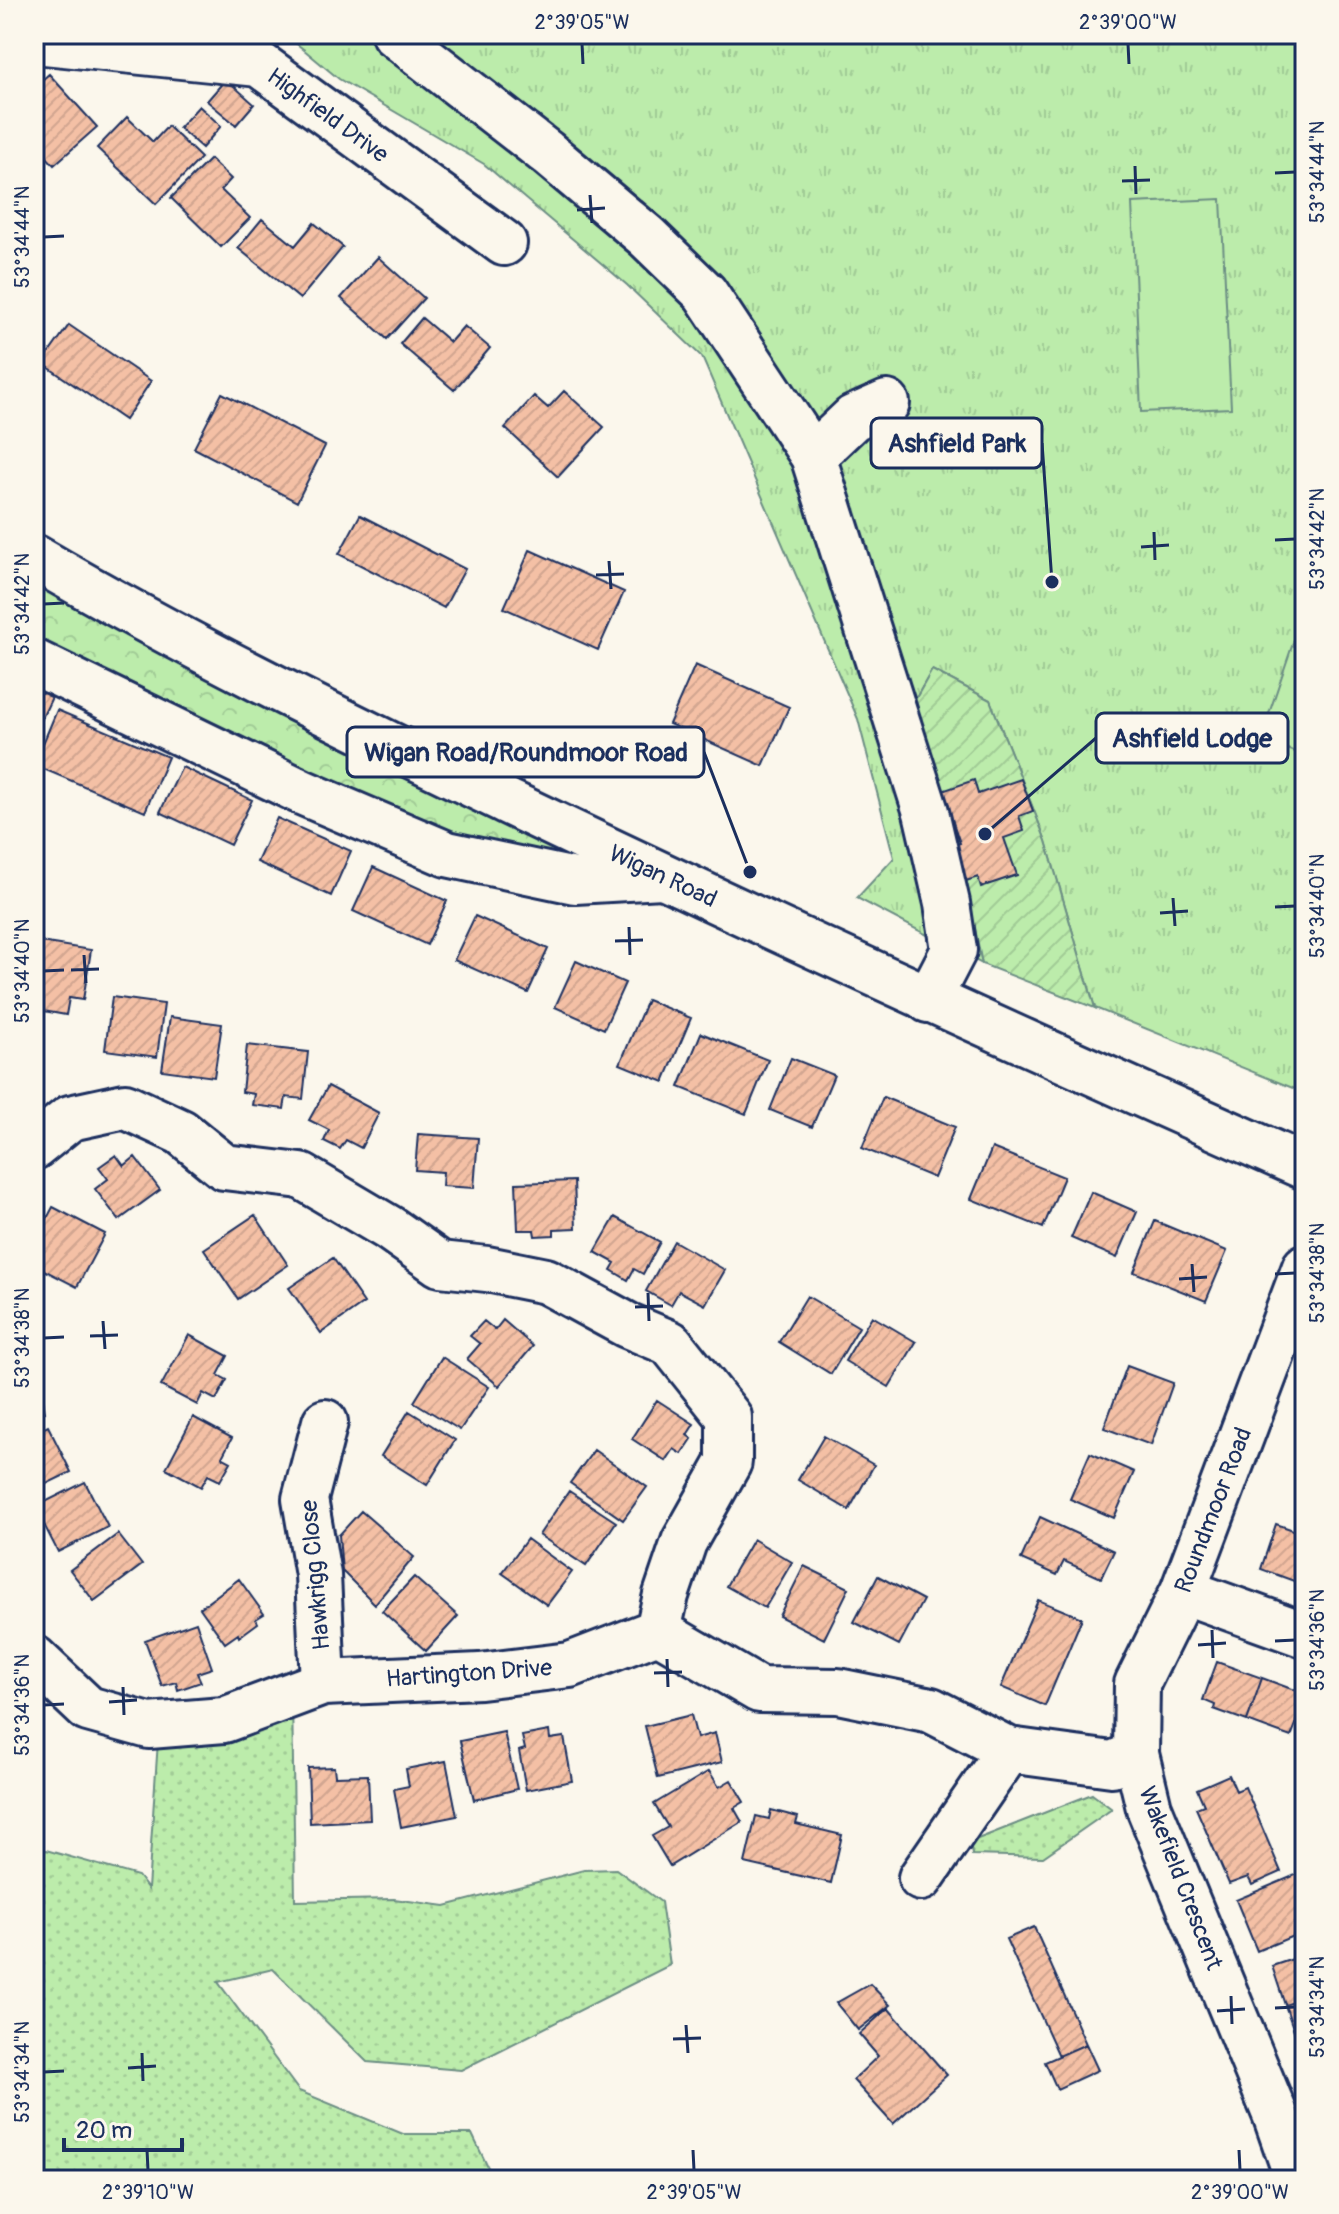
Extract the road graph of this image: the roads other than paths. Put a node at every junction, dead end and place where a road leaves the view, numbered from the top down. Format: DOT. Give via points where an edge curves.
graph roads {
  1 [pos="36,34"];
  2 [pos="394,34"];
  3 [pos="504,243"];
  4 [pos="887,403"];
  5 [pos="813,456"];
  6 [pos="34,557"];
  7 [pos="34,662"];
  8 [pos="662,876"];
  9 [pos="928,1000"];
  10 [pos="34,1147"];
  11 [pos="1305,1167"];
  12 [pos="1305,1267"];
  13 [pos="325,1422"];
  14 [pos="1183,1591"];
  15 [pos="658,1631"];
  16 [pos="1305,1635"];
  17 [pos="34,1658"];
  18 [pos="323,1683"];
  19 [pos="1009,1750"];
  20 [pos="1136,1754"];
  21 [pos="921,1878"];
  22 [pos="1298,2180"];
  1 -- 3 [label="main road, Highfield Drive" via="45,42 259,64"];
  2 -- 5 [label="main road" via="546,152 705,293"];
  4 -- 5 [label="main road" via="853,418"];
  5 -- 9 [label="main road" via="926,812 947,903 954,950"];
  6 -- 8 [label="main road, Wigan Road" via="307,705"];
  7 -- 8 [label="main road" via="304,793 447,854 575,881"];
  8 -- 9 [label="main road, Wigan Road"];
  9 -- 11 [label="main road, Wigan Road"];
  10 -- 15 [label="main road" via="70,1118 125,1106 181,1132 224,1167 301,1176 440,1264 546,1281 670,1343 729,1417 729,1462 684,1542"];
  12 -- 14 [label="main road, Roundmoor Road"];
  13 -- 18 [label="main road, Hawkrigg Close" via="305,1499 318,1575"];
  14 -- 16 [label="main road"];
  14 -- 20 [label="main road, Roundmoor Road" via="1137,1684"];
  15 -- 18 [label="main road, Hartington Drive" via="570,1665 480,1676"];
  15 -- 19 [label="main road" via="759,1690 838,1691 931,1710"];
  17 -- 18 [label="main road, Hartington Drive" via="88,1709 149,1726 224,1720"];
  19 -- 20 [label="main road" via="1112,1764"];
  19 -- 21 [label="main road"];
  20 -- 22 [label="main road, Wakefield Crescent" via="1149,1808"];
}
